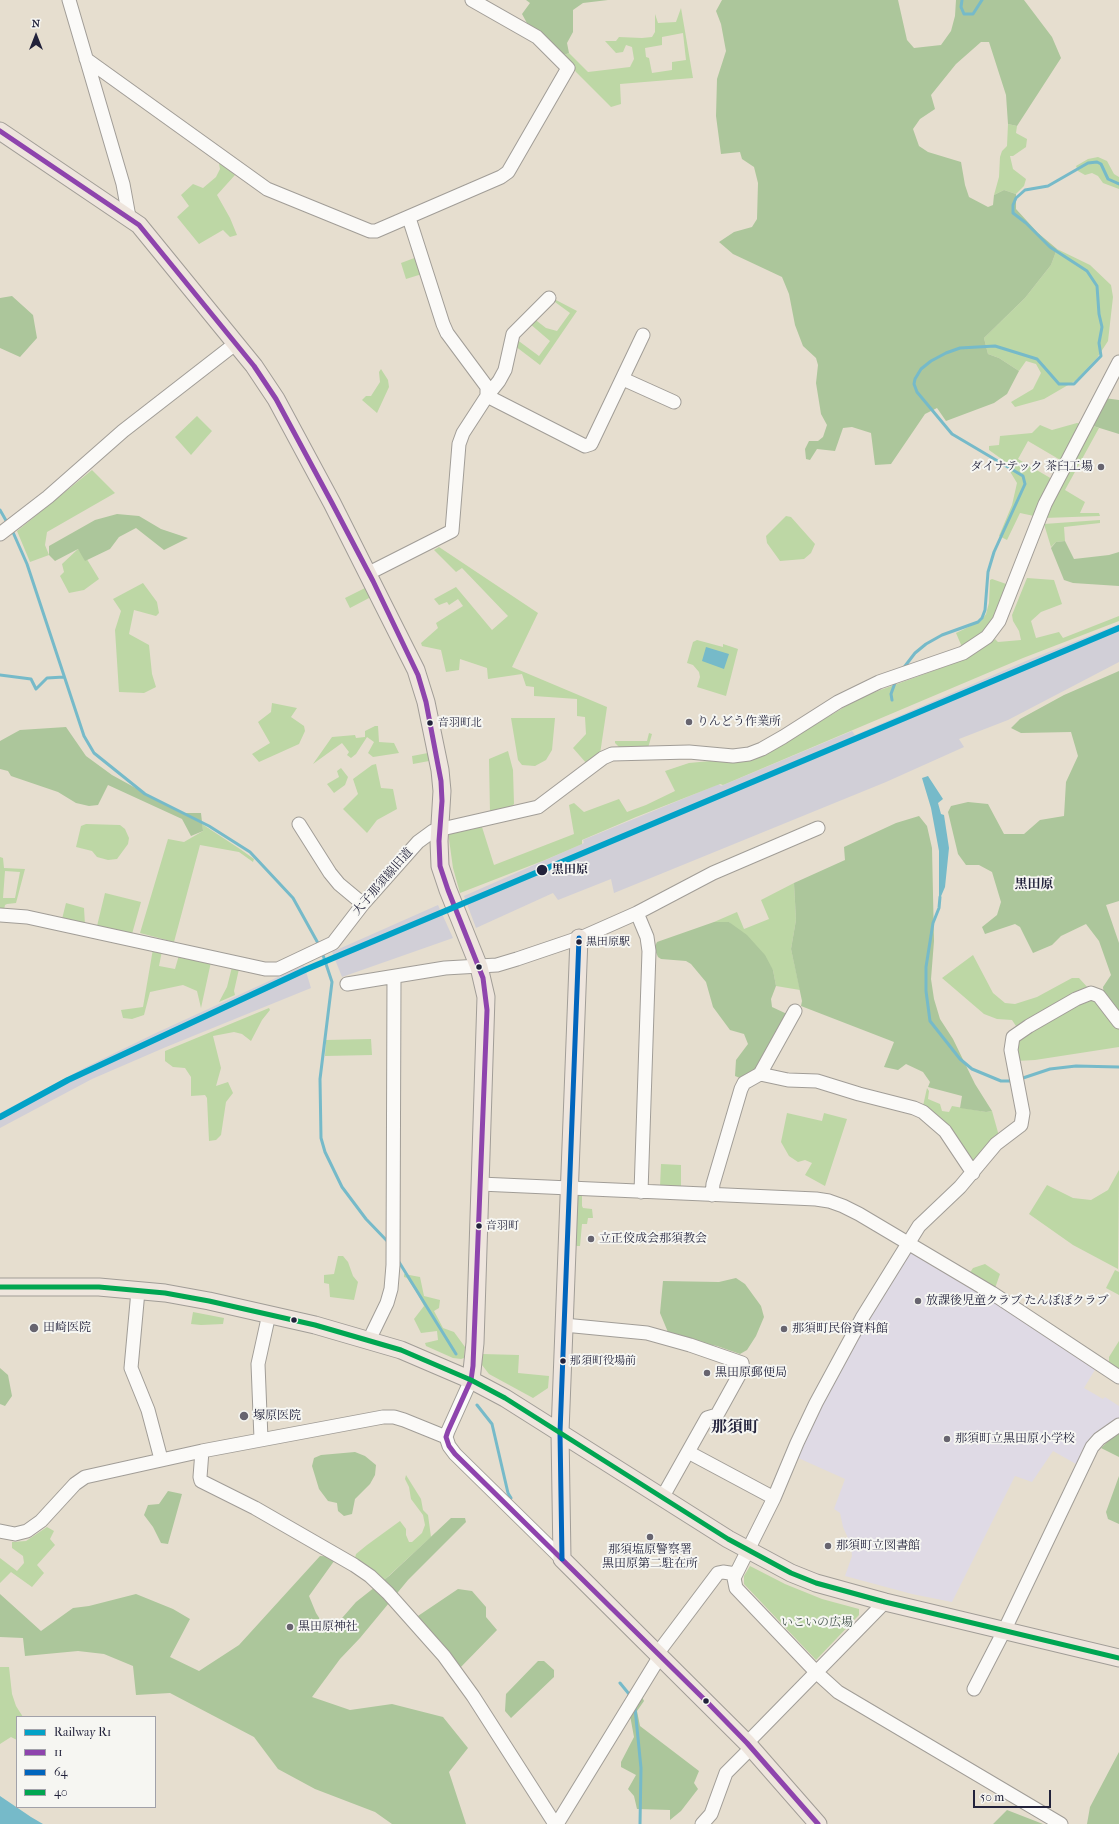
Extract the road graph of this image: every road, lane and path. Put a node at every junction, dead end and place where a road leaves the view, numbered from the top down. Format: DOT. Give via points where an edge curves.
graph roads {
  1 [pos="69,0"];
  2 [pos="472,0"];
  3 [pos="86,59"];
  4 [pos="0,131"];
  5 [pos="129,216"];
  6 [pos="409,218"];
  7 [pos="549,298"];
  8 [pos="643,335"];
  9 [pos="235,344"];
  10 [pos="1119,362"];
  11 [pos="624,379"];
  12 [pos="487,396"];
  13 [pos="674,402"];
  14 [pos="0,534"];
  15 [pos="369,573"];
  16 [pos="299,824"];
  17 [pos="439,828"];
  18 [pos="818,828"];
  19 [pos="363,904"];
  20 [pos="637,913"];
  21 [pos="0,915"];
  22 [pos="579,938"];
  23 [pos="480,967"];
  24 [pos="394,977"];
  25 [pos="347,984"];
  26 [pos="795,1011"];
  27 [pos="1119,1022"];
  28 [pos="760,1074"];
  29 [pos="973,1173"];
  30 [pos="480,1184"];
  31 [pos="570,1188"];
  32 [pos="641,1192"];
  33 [pos="712,1195"];
  34 [pos="908,1244"];
  35 [pos="0,1287"];
  36 [pos="138,1290"];
  37 [pos="269,1314"];
  38 [pos="564,1325"];
  39 [pos="369,1340"];
  40 [pos="1119,1377"];
  41 [pos="471,1380"];
  42 [pos="1119,1425"];
  43 [pos="560,1432"];
  44 [pos="446,1437"];
  45 [pos="261,1439"];
  46 [pos="202,1451"];
  47 [pos="688,1452"];
  48 [pos="162,1459"];
  49 [pos="662,1498"];
  50 [pos="774,1498"];
  51 [pos="0,1531"];
  52 [pos="748,1551"];
  53 [pos="562,1559"];
  54 [pos="736,1574"];
  55 [pos="886,1602"];
  56 [pos="1004,1631"];
  57 [pos="658,1655"];
  58 [pos="1119,1658"];
  59 [pos="817,1673"];
  60 [pos="974,1689"];
  61 [pos="749,1745"];
  62 [pos="556,1824"];
  63 [pos="702,1824"];
  64 [pos="818,1824"];
  65 [pos="1061,1824"];
  1 -- 3 [label="street"];
  2 -- 6 [label="street" via="537,37 568,68 508,172"];
  3 -- 5 [label="street" via="124,184"];
  3 -- 6 [label="street" via="267,189 370,231"];
  4 -- 5 [label="main road"];
  5 -- 9 [label="main road" via="153,241"];
  6 -- 12 [label="street" via="443,324 487,387"];
  7 -- 12 [label="street" via="513,334 505,370"];
  8 -- 11 [label="street"];
  9 -- 14 [label="street" via="129,427 48,497"];
  9 -- 15 [label="main road" via="254,366 276,399"];
  10 -- 17 [label="street" via="1044,504 999,621 987,637 976,645 845,698 772,743 749,754 612,754 538,807"];
  11 -- 12 [label="street" via="591,444 586,446"];
  11 -- 13 [label="street"];
  12 -- 15 [label="street" via="463,433 459,444 452,531"];
  15 -- 17 [label="main road" via="416,670 426,702 441,781"];
  16 -- 19 [label="street" via="338,884"];
  17 -- 19 [label="street, 大子那須線旧道" via="418,842"];
  17 -- 23 [label="main road" via="439,854 443,878"];
  18 -- 20 [label="street" via="695,881"];
  19 -- 21 [label="street, 大子那須線旧道" via="330,944 278,969 264,969 54,922"];
  20 -- 22 [label="street"];
  20 -- 32 [label="street" via="647,937 649,951"];
  22 -- 23 [label="street" via="497,965"];
  22 -- 31 [label="main road"];
  23 -- 24 [label="street" via="445,968"];
  23 -- 30 [label="main road" via="487,1010"];
  24 -- 25 [label="street"];
  24 -- 39 [label="street" via="392,1271 387,1303"];
  26 -- 28 [label="street"];
  27 -- 29 [label="street" via="1099,996 1091,993 1016,1034 1011,1050 1023,1113 1021,1125 996,1144"];
  28 -- 29 [label="street" via="788,1080 817,1081 923,1112 945,1131"];
  28 -- 33 [label="street" via="741,1088"];
  29 -- 34 [label="street" via="925,1219"];
  30 -- 31 [label="street"];
  30 -- 41 [label="main road" via="475,1343"];
  31 -- 32 [label="street"];
  31 -- 38 [label="main road"];
  32 -- 33 [label="street"];
  33 -- 34 [label="street" via="829,1201 853,1211"];
  34 -- 40 [label="street" via="992,1293"];
  34 -- 50 [label="street" via="862,1318 816,1403"];
  35 -- 36 [label="main road" via="84,1286"];
  36 -- 37 [label="main road"];
  36 -- 48 [label="street" via="131,1368 148,1410"];
  37 -- 39 [label="main road"];
  37 -- 45 [label="street" via="258,1364"];
  38 -- 43 [label="main road"];
  38 -- 47 [label="street" via="647,1333 742,1364 743,1368 718,1415 707,1418"];
  39 -- 41 [label="main road" via="427,1360"];
  41 -- 43 [label="main road"];
  41 -- 44 [label="street"];
  42 -- 56 [label="street" via="1092,1447"];
  43 -- 49 [label="main road"];
  43 -- 53 [label="main road"];
  44 -- 45 [label="street" via="404,1420 383,1417"];
  44 -- 53 [label="street" via="455,1454"];
  45 -- 46 [label="street"];
  46 -- 48 [label="street"];
  46 -- 62 [label="street" via="202,1481 255,1508 354,1565 370,1576 398,1605 444,1656 473,1696"];
  47 -- 49 [label="street"];
  47 -- 50 [label="street"];
  48 -- 51 [label="street" via="85,1477 75,1484 41,1521 26,1531 15,1534"];
  49 -- 52 [label="main road"];
  50 -- 52 [label="street"];
  52 -- 54 [label="street"];
  52 -- 55 [label="main road" via="816,1583"];
  53 -- 57 [label="main road"];
  54 -- 57 [label="street" via="718,1573"];
  54 -- 59 [label="street" via="736,1588"];
  55 -- 56 [label="main road"];
  55 -- 59 [label="street"];
  56 -- 58 [label="main road"];
  56 -- 60 [label="street"];
  57 -- 61 [label="main road"];
  57 -- 62 [label="street"];
  59 -- 61 [label="street"];
  59 -- 65 [label="street" via="838,1692"];
  61 -- 63 [label="street" via="726,1773 711,1814"];
  61 -- 64 [label="main road"];
}
